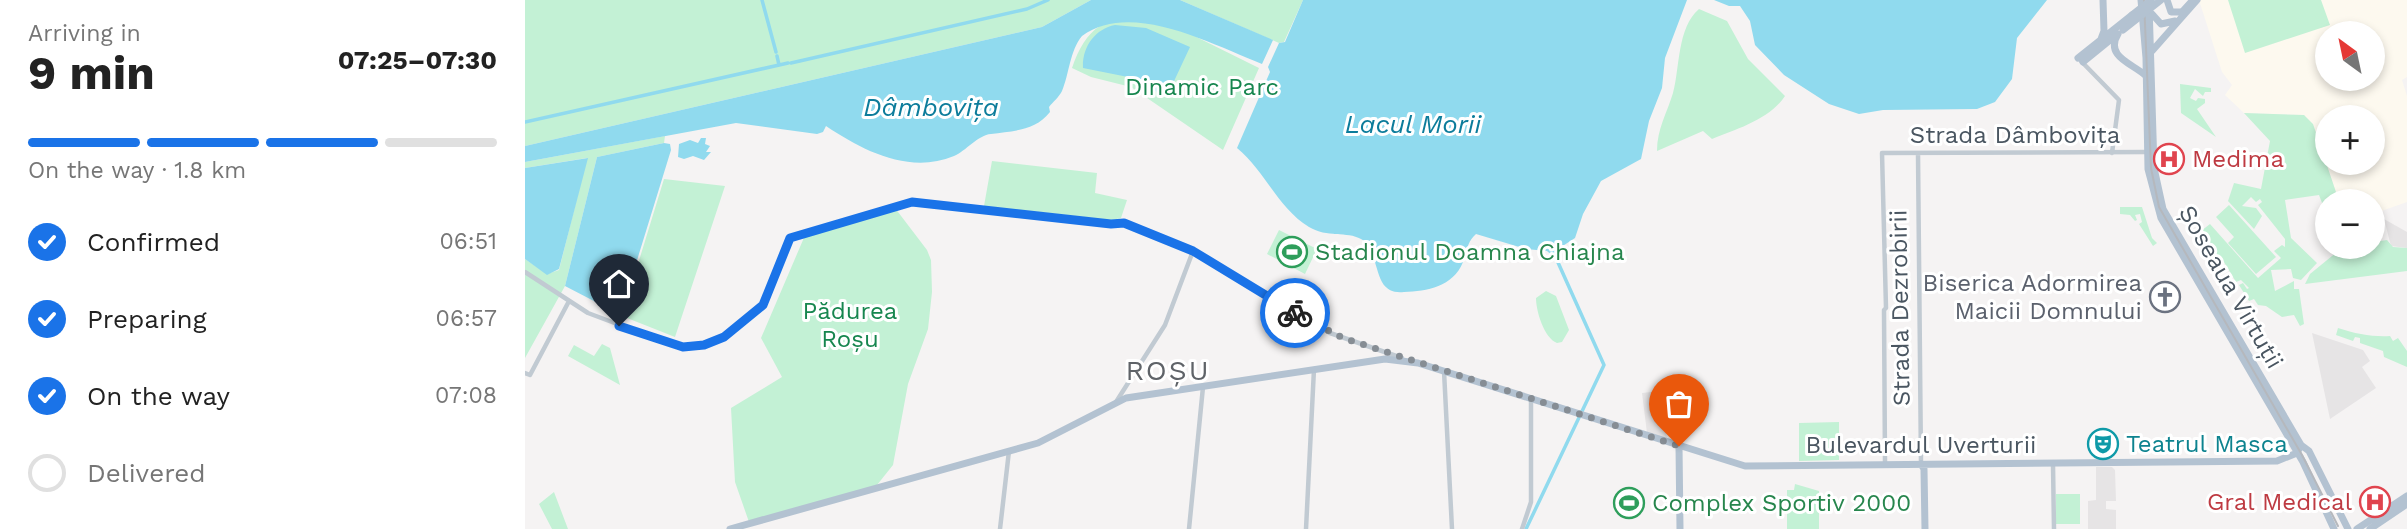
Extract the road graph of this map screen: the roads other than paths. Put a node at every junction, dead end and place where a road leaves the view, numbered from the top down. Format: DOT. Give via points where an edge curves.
graph roads {
  1 [pos="2103,0"];
  2 [pos="2141,0"];
  3 [pos="2149,0"];
  4 [pos="2161,0"];
  5 [pos="2167,0"];
  6 [pos="2187,0"];
  7 [pos="2195,0"];
  8 [pos="2186,10"];
  9 [pos="2150,14"];
  10 [pos="2104,15"];
  11 [pos="2132,15"];
  12 [pos="2121,32"];
  13 [pos="2164,36"];
  14 [pos="2101,40"];
  15 [pos="2097,50"];
  16 [pos="2115,50"];
  17 [pos="2152,52"];
  18 [pos="2146,58"];
  19 [pos="2081,60"];
  20 [pos="2135,68"];
  21 [pos="2090,69"];
  22 [pos="2146,76"];
  23 [pos="1918,152"];
  24 [pos="2148,152"];
  25 [pos="2115,153"];
  26 [pos="1193,251"];
  27 [pos="525,272"];
  28 [pos="568,303"];
  29 [pos="1381,351"];
  30 [pos="1385,359"];
  31 [pos="1406,360"];
  32 [pos="1314,369"];
  33 [pos="1444,371"];
  34 [pos="527,374"];
  35 [pos="1204,386"];
  36 [pos="1531,400"];
  37 [pos="1116,402"];
  38 [pos="2291,442"];
  39 [pos="1679,446"];
  40 [pos="2299,449"];
  41 [pos="1009,451"];
  42 [pos="2277,461"];
  43 [pos="2303,462"];
  44 [pos="2053,463"];
  45 [pos="1885,464"];
  46 [pos="1921,464"];
  47 [pos="2311,469"];
  48 [pos="2407,496"];
  49 [pos="2407,504"];
  50 [pos="754,526"];
  51 [pos="2338,527"];
  52 [pos="2359,528"];
  53 [pos="730,529"];
  54 [pos="1000,529"];
  55 [pos="1189,529"];
  56 [pos="1306,529"];
  57 [pos="1452,529"];
  58 [pos="1522,529"];
  59 [pos="1680,529"];
  60 [pos="1923,529"];
  61 [pos="2053,529"];
  62 [pos="2370,529"];
  1 -- 10 [label="main road"];
  2 -- 18 [label="main road, Șoseaua Virtuții"];
  3 -- 9 [label="main road, Șoseaua Virtuții"];
  3 -- 11 [label="main road, bridge"];
  4 -- 12 [label="main road, bridge"];
  5 -- 8 [label="main road" via="2171,12"];
  6 -- 8 [label="main road"];
  7 -- 8 [label="main road, bridge"];
  8 -- 9 [label="main road" via="2164,25"];
  8 -- 13 [label="main road"];
  9 -- 13 [label="main road" via="2156,35"];
  9 -- 17 [label="main road, Șoseaua Virtuții"];
  10 -- 11 [label="main road" via="2114,24"];
  10 -- 14 [label="main road"];
  11 -- 14 [label="main road"];
  12 -- 15 [label="main road"];
  12 -- 16 [label="main road"];
  13 -- 17 [label="main road"];
  14 -- 19 [label="main road"];
  15 -- 16 [label="main road"];
  15 -- 19 [label="main road"];
  15 -- 21 [label="main road"];
  16 -- 20 [label="main road"];
  17 -- 40 [label="main road, Șoseaua Virtuții" via="2154,168 2163,208"];
  18 -- 20 [label="main road"];
  18 -- 22 [label="main road, Șoseaua Virtuții"];
  19 -- 21 [label="street"];
  20 -- 22 [label="main road"];
  21 -- 25 [label="street" via="2119,100"];
  22 -- 24 [label="main road, Șoseaua Virtuții"];
  23 -- 25 [label="street, Strada Dâmbovița"];
  23 -- 45 [label="street, Strada Dâmbovița" via="1882,153"];
  23 -- 46 [label="street, Strada Dezrobirii"];
  24 -- 25 [label="street, Strada Dâmbovița"];
  24 -- 38 [label="main road, Șoseaua Virtuții" via="2150,185 2161,218"];
  26 -- 28 [label="street" via="1111,224 908,203 790,238 765,301 727,335 704,345 688,348"];
  26 -- 29 [label="street" via="1330,333"];
  26 -- 37 [label="street" via="1165,326"];
  27 -- 28 [label="street"];
  28 -- 34 [label="street"];
  29 -- 30 [label="street"];
  29 -- 31 [label="street"];
  30 -- 31 [label="main road, Bulevardul Uverturii"];
  30 -- 32 [label="main road, Bulevardul Uverturii"];
  31 -- 33 [label="main road, Bulevardul Uverturii"];
  32 -- 35 [label="main road, Bulevardul Uverturii"];
  32 -- 56 [label="street"];
  33 -- 36 [label="main road, Bulevardul Uverturii"];
  33 -- 57 [label="street"];
  35 -- 37 [label="main road, Bulevardul Uverturii"];
  35 -- 55 [label="street"];
  36 -- 39 [label="main road, Bulevardul Uverturii"];
  36 -- 58 [label="street" via="1531,502"];
  37 -- 41 [label="main road, Bulevardul Uverturii" via="1051,438"];
  38 -- 40 [label="main road, Șoseaua Virtuții"];
  38 -- 42 [label="main road"];
  39 -- 45 [label="main road, Bulevardul Uverturii" via="1750,466"];
  39 -- 59 [label="main road"];
  40 -- 42 [label="main road, Bulevardul Uverturii"];
  40 -- 43 [label="main road, Șoseaua Virtuții"];
  40 -- 47 [label="main road"];
  40 -- 51 [label="main road, Șoseaua Virtuții" via="2309,451"];
  41 -- 50 [label="main road, Bulevardul Uverturii"];
  41 -- 54 [label="street"];
  42 -- 43 [label="main road"];
  42 -- 44 [label="main road, Bulevardul Uverturii"];
  43 -- 47 [label="main road"];
  43 -- 51 [label="main road, Șoseaua Virtuții"];
  44 -- 46 [label="main road, Bulevardul Uverturii"];
  44 -- 61 [label="street"];
  45 -- 46 [label="main road, Bulevardul Uverturii"];
  46 -- 60 [label="main road, Strada Dezrobirii"];
  47 -- 51 [label="main road"];
  48 -- 52 [label="main road"];
  49 -- 62 [label="main road"];
  50 -- 53 [label="main road, Bulevardul Uverturii"];
  51 -- 52 [label="main road"];
}
